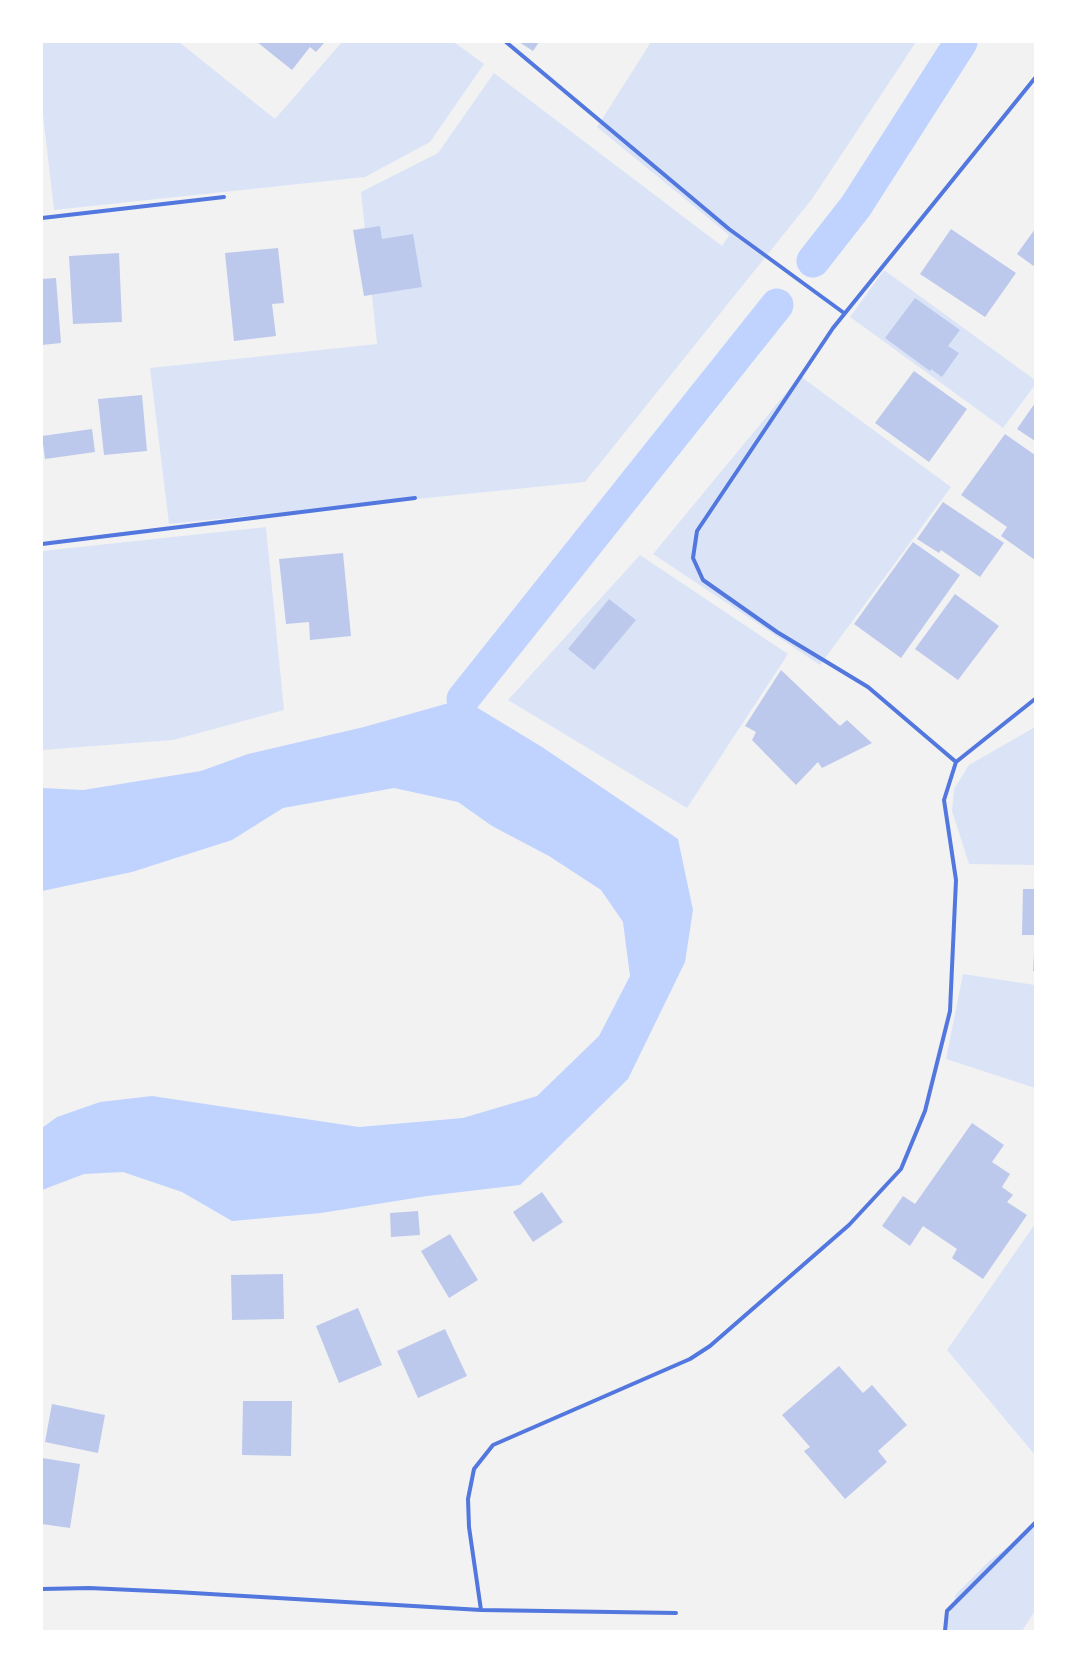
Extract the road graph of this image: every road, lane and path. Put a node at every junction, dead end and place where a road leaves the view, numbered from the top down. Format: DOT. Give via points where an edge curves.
graph roads {
  1 [pos="506,42"];
  2 [pos="1035,78"];
  3 [pos="224,197"];
  4 [pos="42,218"];
  5 [pos="844,313"];
  6 [pos="416,498"];
  7 [pos="42,544"];
  8 [pos="1035,699"];
  9 [pos="956,762"];
  10 [pos="1035,1523"];
  11 [pos="42,1589"];
  12 [pos="481,1610"];
  13 [pos="676,1613"];
  14 [pos="945,1631"];
  1 -- 5 [label="street" via="729,229"];
  2 -- 5 [label="street"];
  3 -- 4 [label="street"];
  5 -- 9 [label="street" via="697,531 693,558 703,580 777,632 868,687"];
  6 -- 7 [label="street"];
  8 -- 9 [label="street"];
  9 -- 12 [label="street" via="944,800 956,880 950,1011 925,1111 900,1169 849,1225 705,1349 690,1359 493,1445 474,1468 468,1499 469,1527"];
  10 -- 14 [label="street" via="948,1611"];
  11 -- 12 [label="street" via="89,1588"];
  12 -- 13 [label="street"];
}
